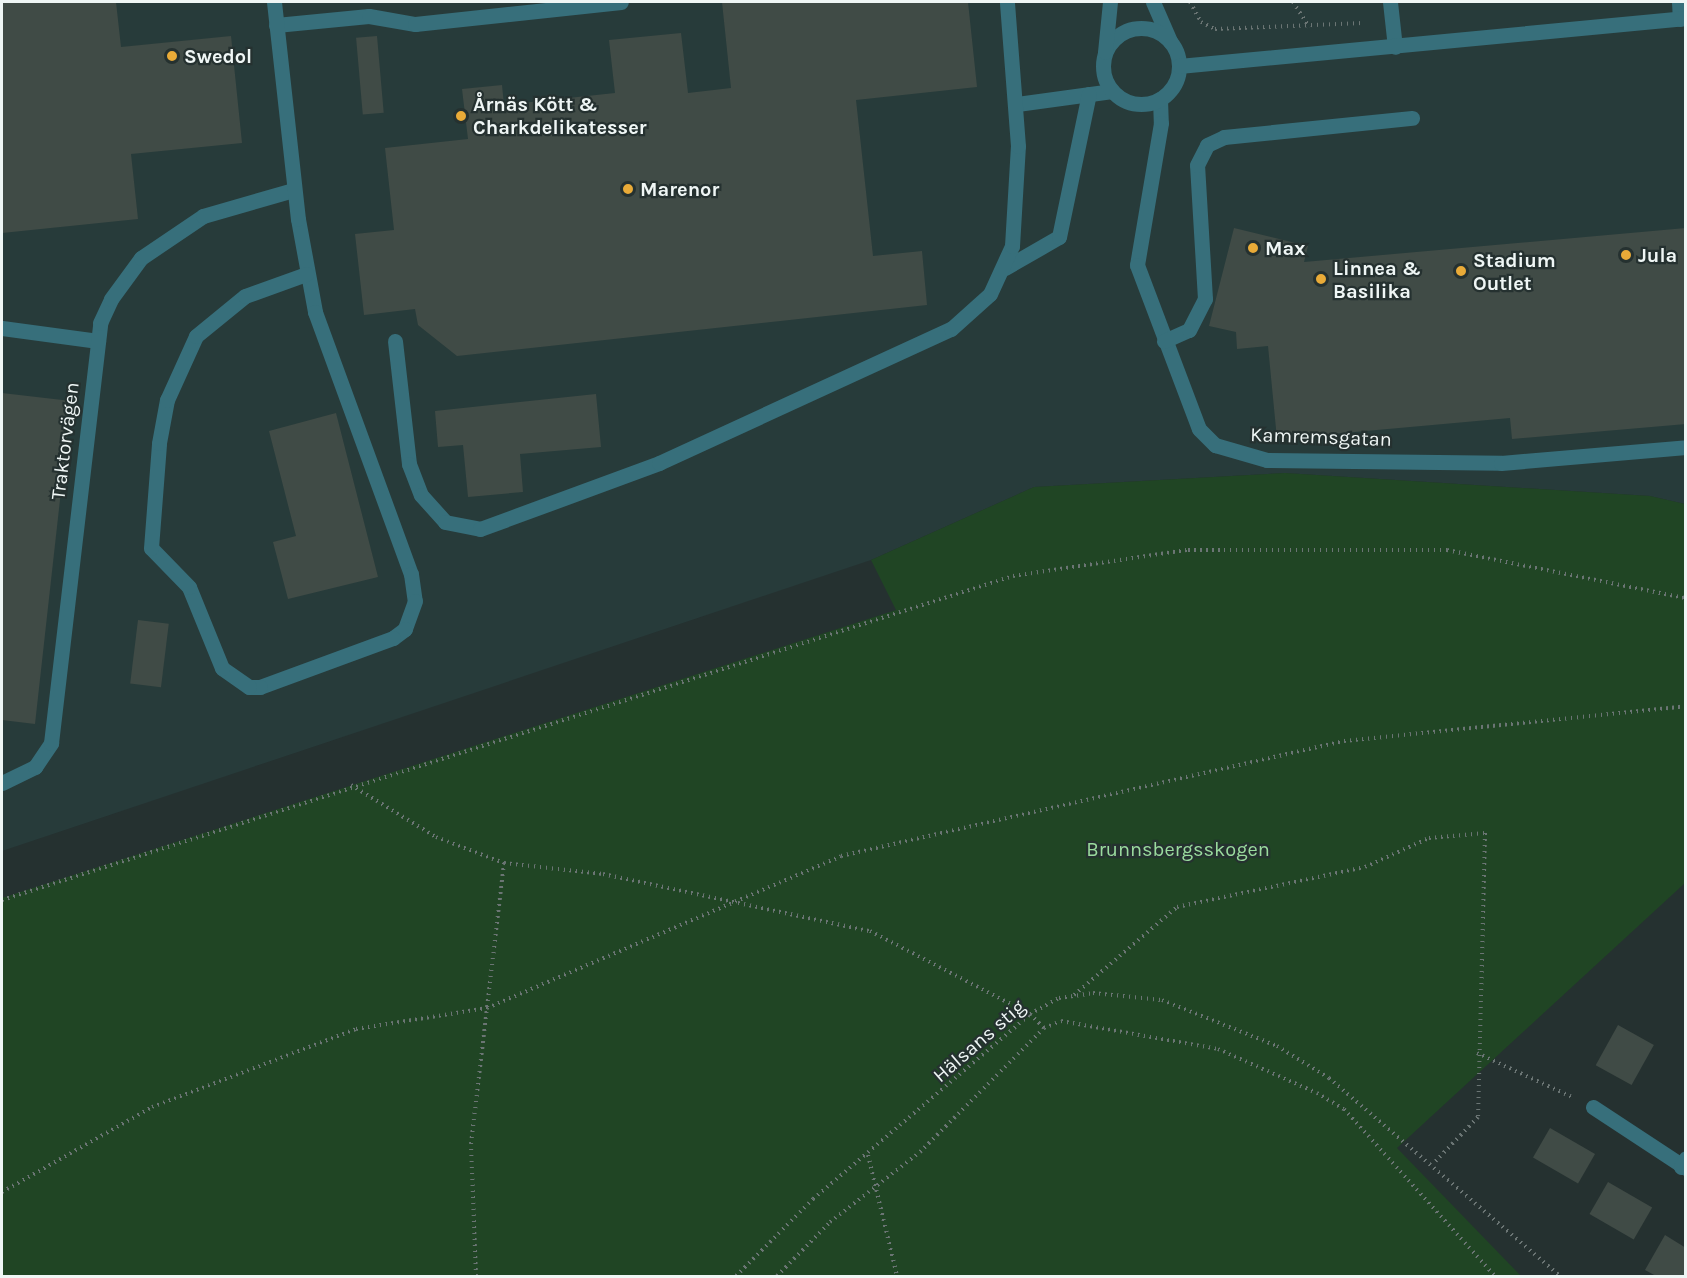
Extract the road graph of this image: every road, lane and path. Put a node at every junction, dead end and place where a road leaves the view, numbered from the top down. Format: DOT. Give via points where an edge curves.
graph roads {
  1 [pos="274,2"];
  2 [pos="621,2"];
  3 [pos="1008,2"];
  4 [pos="1110,2"];
  5 [pos="1152,2"];
  6 [pos="1190,2"];
  7 [pos="1293,2"];
  8 [pos="1390,2"];
  9 [pos="1679,2"];
  10 [pos="552,6"];
  11 [pos="1683,19"];
  12 [pos="1392,22"];
  13 [pos="276,25"];
  14 [pos="1310,27"];
  15 [pos="1170,41"];
  16 [pos="1395,47"];
  17 [pos="1105,54"];
  18 [pos="1179,66"];
  19 [pos="1112,91"];
  20 [pos="1089,94"];
  21 [pos="1160,99"];
  22 [pos="1017,104"];
  23 [pos="1412,118"];
  24 [pos="292,190"];
  25 [pos="1005,268"];
  26 [pos="306,274"];
  27 [pos="2,328"];
  28 [pos="98,341"];
  29 [pos="395,341"];
  30 [pos="1164,341"];
  31 [pos="1686,447"];
  32 [pos="1686,598"];
  33 [pos="1686,705"];
  34 [pos="2,783"];
  35 [pos="351,785"];
  36 [pos="504,863"];
  37 [pos="2,900"];
  38 [pos="729,900"];
  39 [pos="1073,996"];
  40 [pos="487,1008"];
  41 [pos="1030,1014"];
  42 [pos="1044,1028"];
  43 [pos="1477,1053"];
  44 [pos="1593,1107"];
  45 [pos="868,1155"];
  46 [pos="1433,1164"];
  47 [pos="1684,1164"];
  48 [pos="878,1185"];
  49 [pos="2,1192"];
  50 [pos="476,1276"];
  51 [pos="736,1276"];
  52 [pos="777,1276"];
  53 [pos="897,1276"];
  54 [pos="1496,1276"];
  55 [pos="1560,1276"];
  1 -- 13 [label="street"];
  2 -- 10 [label="street"];
  3 -- 22 [label="street"];
  4 -- 17 [label="street"];
  5 -- 15 [label="street"];
  6 -- 14 [label="path" via="1201,22 1215,29"];
  7 -- 14 [label="path"];
  8 -- 12 [label="street"];
  9 -- 11 [label="street"];
  10 -- 13 [label="street" via="415,24 369,16"];
  11 -- 16 [label="street"];
  12 -- 14 [label="path"];
  12 -- 16 [label="street"];
  13 -- 24 [label="street"];
  15 -- 17 [label="street" via="1153,31 1134,29 1116,38"];
  15 -- 18 [label="street"];
  16 -- 18 [label="street"];
  17 -- 19 [label="street" via="1102,67"];
  18 -- 21 [label="street" via="1170,90"];
  19 -- 20 [label="street"];
  19 -- 21 [label="street" via="1135,104"];
  20 -- 22 [label="street"];
  20 -- 25 [label="street" via="1059,237"];
  21 -- 30 [label="street, Kamremsgatan" via="1161,123 1136,255"];
  22 -- 25 [label="street" via="1017,203"];
  23 -- 30 [label="street" via="1224,137 1207,146 1197,165 1205,298 1189,330"];
  24 -- 26 [label="street"];
  24 -- 28 [label="street, Traktorvägen" via="203,216 141,258 111,298"];
  25 -- 29 [label="street" via="975,310 951,329 659,463 480,529 445,522 421,495 409,464"];
  26 -- 26 [label="street" via="246,296 196,336 167,400 159,443 151,548 189,587 222,668 249,687 393,638 413,614 411,574 342,394"];
  27 -- 28 [label="street"];
  28 -- 34 [label="street, Traktorvägen" via="51,742 35,767"];
  30 -- 31 [label="street, Kamremsgatan" via="1199,429 1215,445 1245,456 1501,463"];
  32 -- 35 [label="path" via="1447,550 1188,550 1013,576"];
  33 -- 38 [label="path" via="1344,741 841,856"];
  35 -- 36 [label="path" via="436,837"];
  35 -- 37 [label="path"];
  36 -- 38 [label="path" via="603,874"];
  36 -- 40 [label="path"];
  38 -- 40 [label="path"];
  38 -- 41 [label="path" via="870,931"];
  39 -- 41 [label="path, Hälsans stig"];
  39 -- 43 [label="path" via="1177,907 1365,867 1429,838 1485,833"];
  39 -- 46 [label="path, Hälsans stig" via="1162,1000 1277,1046 1329,1078"];
  40 -- 49 [label="path" via="345,1033 152,1107"];
  40 -- 50 [label="path" via="471,1144"];
  41 -- 42 [label="path"];
  41 -- 45 [label="path, Hälsans stig"];
  42 -- 48 [label="path" via="920,1152"];
  42 -- 54 [label="path" via="1061,1021 1084,1022 1218,1049 1317,1093 1344,1109"];
  43 -- 44 [label="path"];
  43 -- 46 [label="path" via="1478,1117"];
  44 -- 47 [label="street"];
  45 -- 48 [label="path"];
  45 -- 51 [label="path, Hälsans stig" via="813,1199"];
  46 -- 55 [label="path, Hälsans stig"];
  48 -- 52 [label="path" via="830,1222"];
  48 -- 53 [label="path"];
}
